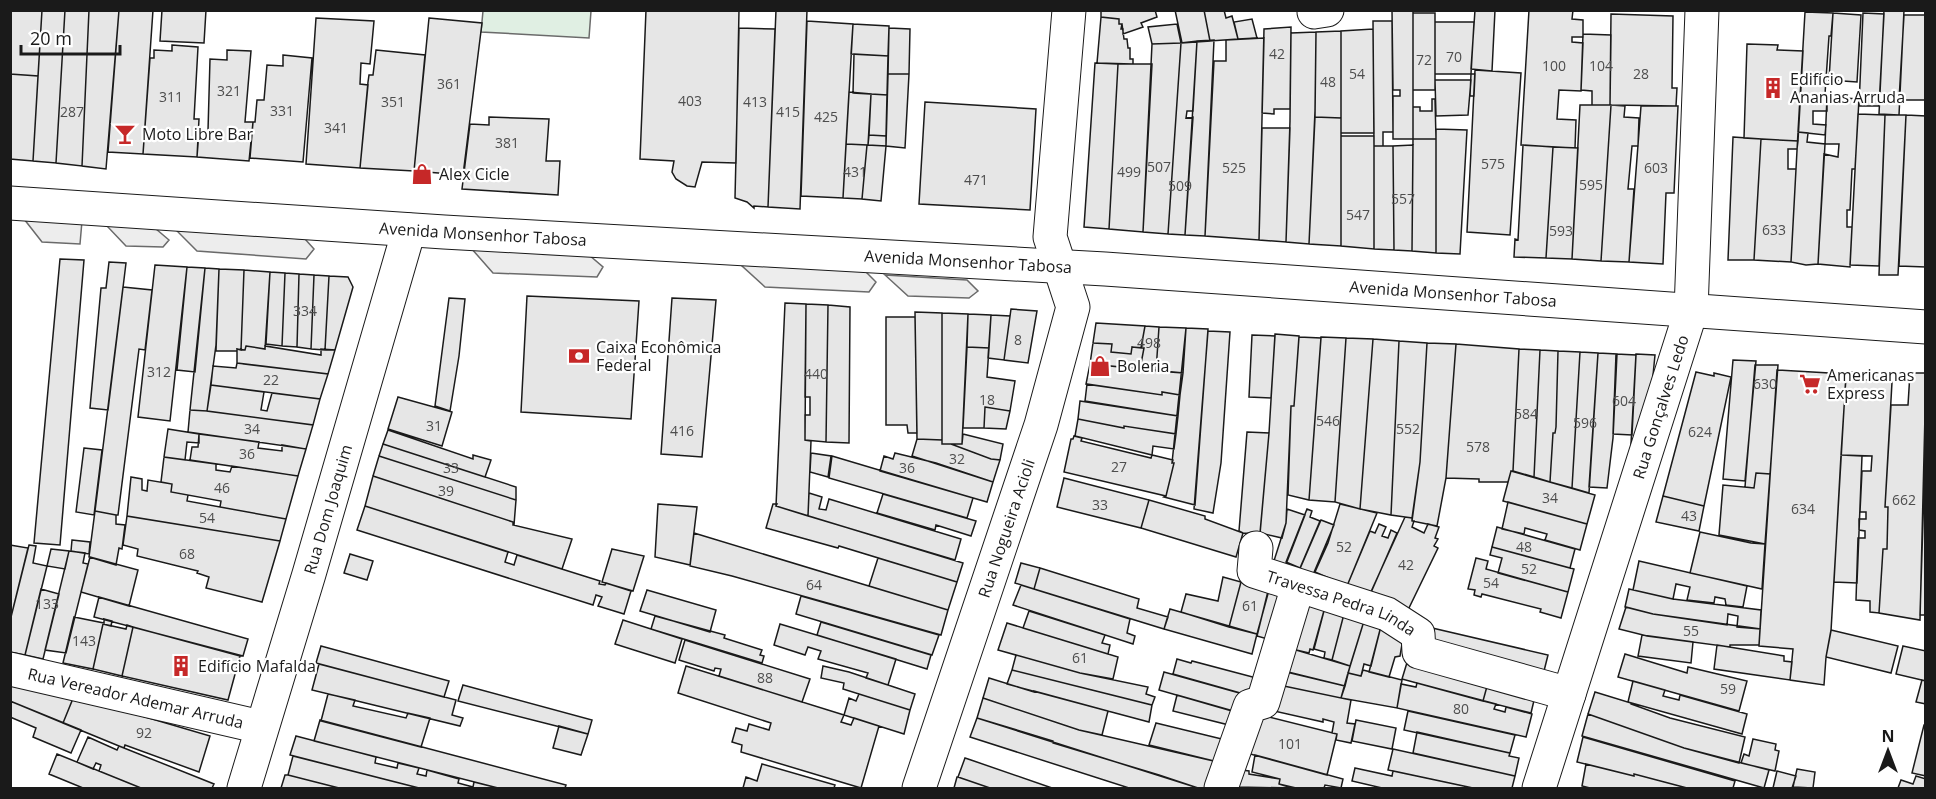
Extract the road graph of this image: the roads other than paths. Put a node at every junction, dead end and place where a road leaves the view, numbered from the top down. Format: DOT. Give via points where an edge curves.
graph roads {
  1 [pos="1070,10"];
  2 [pos="1702,10"];
  3 [pos="10,203"];
  4 [pos="409,230"];
  5 [pos="1060,266"];
  6 [pos="1691,311"];
  7 [pos="1926,327"];
  8 [pos="1256,548"];
  9 [pos="1298,586"];
  10 [pos="10,669"];
  11 [pos="1569,694"];
  12 [pos="261,727"];
  13 [pos="244,789"];
  14 [pos="919,789"];
  15 [pos="1221,789"];
  16 [pos="1539,789"];
  1 -- 5 [label="street, Rua Nogueira Acioli" via="1050,237"];
  2 -- 6 [label="street, Rua Gonçalves Ledo"];
  3 -- 4 [label="street, Avenida Monsenhor Tabosa"];
  4 -- 5 [label="street, Avenida Monsenhor Tabosa"];
  4 -- 12 [label="street, Rua Dom Joaquim"];
  5 -- 6 [label="street, Avenida Monsenhor Tabosa"];
  5 -- 14 [label="street, Rua Nogueira Acioli" via="1073,307 1041,424"];
  6 -- 7 [label="street, Avenida Monsenhor Tabosa"];
  6 -- 11 [label="street, Rua Gonçalves Ledo"];
  8 -- 9 [label="street, Travessa Pedra Linda" via="1254,571"];
  9 -- 11 [label="street, Travessa Pedra Linda" via="1387,614 1418,634 1419,652"];
  9 -- 15 [label="street" via="1263,702 1250,706"];
  10 -- 12 [label="street, Rua Vereador Ademar Arruda"];
  11 -- 16 [label="street, Rua Gonçalves Ledo"];
  12 -- 13 [label="street, Rua Dom Joaquim"];
}
